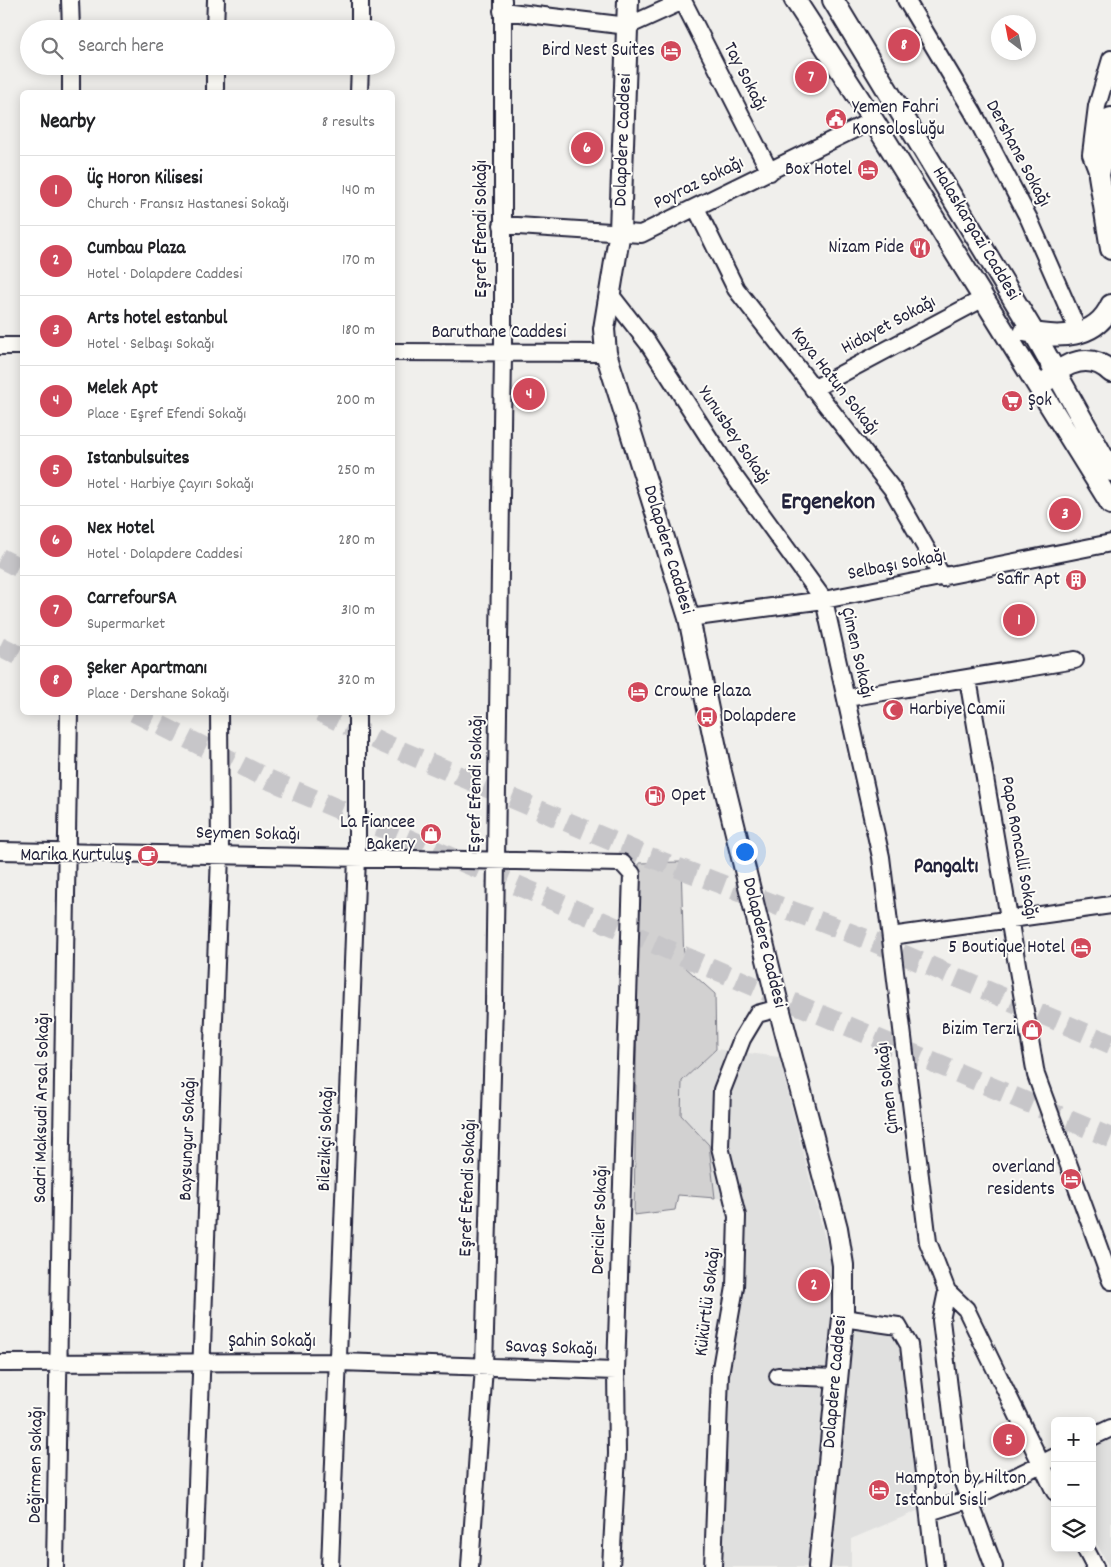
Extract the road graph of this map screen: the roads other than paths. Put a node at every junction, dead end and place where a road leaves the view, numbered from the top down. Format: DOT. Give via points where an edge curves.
graph roads {
  1 [pos="70,0"];
  2 [pos="216,0"];
  3 [pos="360,0"];
  4 [pos="628,0"];
  5 [pos="795,0"];
  6 [pos="833,0"];
  7 [pos="906,0"];
  8 [pos="502,5"];
  9 [pos="71,20"];
  10 [pos="215,20"];
  11 [pos="360,20"];
  12 [pos="628,26"];
  13 [pos="1111,59"];
  14 [pos="71,75"];
  15 [pos="215,75"];
  16 [pos="360,75"];
  17 [pos="71,90"];
  18 [pos="215,90"];
  19 [pos="359,90"];
  20 [pos="1111,118"];
  21 [pos="872,120"];
  22 [pos="770,172"];
  23 [pos="1099,175"];
  24 [pos="696,208"];
  25 [pos="502,225"];
  26 [pos="620,231"];
  27 [pos="1111,249"];
  28 [pos="608,293"];
  29 [pos="988,304"];
  30 [pos="1111,305"];
  31 [pos="1034,333"];
  32 [pos="1079,333"];
  33 [pos="0,346"];
  34 [pos="20,346"];
  35 [pos="395,352"];
  36 [pos="502,354"];
  37 [pos="606,354"];
  38 [pos="1056,372"];
  39 [pos="1111,372"];
  40 [pos="813,389"];
  41 [pos="1045,399"];
  42 [pos="1111,471"];
  43 [pos="1111,504"];
  44 [pos="1111,543"];
  45 [pos="943,578"];
  46 [pos="824,600"];
  47 [pos="689,618"];
  48 [pos="1075,660"];
  49 [pos="968,679"];
  50 [pos="847,698"];
  51 [pos="69,715"];
  52 [pos="219,715"];
  53 [pos="357,715"];
  54 [pos="0,851"];
  55 [pos="67,853"];
  56 [pos="220,854"];
  57 [pos="357,857"];
  58 [pos="496,860"];
  59 [pos="1111,905"];
  60 [pos="1010,921"];
  61 [pos="891,936"];
  62 [pos="779,1008"];
  63 [pos="1111,1281"];
  64 [pos="947,1291"];
  65 [pos="843,1318"];
  66 [pos="200,1362"];
  67 [pos="339,1362"];
  68 [pos="0,1363"];
  69 [pos="59,1364"];
  70 [pos="484,1366"];
  71 [pos="616,1371"];
  72 [pos="778,1376"];
  73 [pos="836,1378"];
  74 [pos="1111,1428"];
  75 [pos="1096,1435"];
  76 [pos="1047,1461"];
  77 [pos="1051,1476"];
  78 [pos="970,1499"];
  79 [pos="930,1512"];
  80 [pos="1087,1552"];
  81 [pos="55,1567"];
  82 [pos="194,1567"];
  83 [pos="330,1567"];
  84 [pos="470,1567"];
  85 [pos="611,1567"];
  86 [pos="713,1567"];
  87 [pos="819,1567"];
  88 [pos="935,1567"];
  89 [pos="994,1567"];
  90 [pos="1096,1567"];
  1 -- 9 [label="street"];
  2 -- 10 [label="street"];
  3 -- 11 [label="street"];
  4 -- 12 [label="main road, Dolapdere Caddesi"];
  5 -- 21 [label="main road, Halaskargazi Caddesi"];
  6 -- 31 [label="main road, Halaskargazi Caddesi"];
  7 -- 32 [label="street, Dershane Sokağı" via="973,112 1029,219"];
  8 -- 12 [label="street"];
  8 -- 25 [label="street, Eşref Efendi Sokağı"];
  12 -- 22 [label="street, Tay Sokağı" via="683,1"];
  12 -- 26 [label="main road, Dolapdere Caddesi"];
  13 -- 23 [label="street" via="1097,106 1091,154"];
  14 -- 17 [label="street"];
  15 -- 18 [label="street"];
  16 -- 19 [label="street"];
  20 -- 23 [label="main road"];
  21 -- 22 [label="street, Poyraz Sokağı"];
  21 -- 29 [label="main road, Halaskargazi Caddesi"];
  22 -- 24 [label="street, Poyraz Sokağı"];
  23 -- 27 [label="main road"];
  24 -- 26 [label="street, Poyraz Sokağı" via="641,234"];
  24 -- 40 [label="street, Kaya Hatun Sokağı" via="736,289"];
  25 -- 26 [label="street, Poyraz Sokağı"];
  25 -- 36 [label="street, Eşref Efendi Sokağı"];
  26 -- 28 [label="main road, Dolapdere Caddesi"];
  28 -- 37 [label="main road, Dolapdere Caddesi" via="604,329"];
  28 -- 46 [label="street, Yunusbey Sokağı" via="648,343 731,472"];
  29 -- 31 [label="main road" via="1020,329"];
  29 -- 40 [label="street, Hidayet Sokağı"];
  29 -- 41 [label="main road, Halaskargazi Caddesi"];
  30 -- 32 [label="main road" via="1106,316 1094,328"];
  31 -- 32 [label="main road" via="1064,336"];
  31 -- 38 [label="main road, Halaskargazi Caddesi"];
  33 -- 34 [label="street"];
  35 -- 36 [label="street, Baruthane Caddesi"];
  36 -- 37 [label="street, Baruthane Caddesi"];
  36 -- 58 [label="street, Eşref Efendi Sokağı"];
  37 -- 47 [label="main road, Dolapdere Caddesi"];
  38 -- 39 [label="main road" via="1065,365 1086,361 1104,365"];
  38 -- 41 [label="main road" via="1048,380"];
  38 -- 42 [label="main road, Halaskargazi Caddesi"];
  40 -- 45 [label="street, Kaya Hatun Sokağı" via="894,490"];
  41 -- 43 [label="main road, Halaskargazi Caddesi"];
  44 -- 45 [label="street, Selbaşı Sokağı"];
  45 -- 46 [label="street, Selbaşı Sokağı"];
  46 -- 47 [label="street, Selbaşı Sokağı"];
  46 -- 50 [label="street, Çimen Sokağı"];
  47 -- 62 [label="main road, Dolapdere Caddesi" via="721,772"];
  48 -- 49 [label="street"];
  49 -- 50 [label="street"];
  49 -- 60 [label="street, Papa Roncalli Sokağı"];
  50 -- 61 [label="street, Çimen Sokağı" via="880,857"];
  51 -- 55 [label="street, Sadri Maksudi Arsal Sokağı"];
  52 -- 56 [label="street, Baysungur Sokağı"];
  53 -- 57 [label="street, Bilezikçi Sokağı"];
  54 -- 55 [label="street, Seymen Sokağı"];
  55 -- 56 [label="street, Seymen Sokağı"];
  55 -- 69 [label="street, Sadri Maksudi Arsal Sokağı"];
  56 -- 57 [label="street, Seymen Sokağı"];
  56 -- 66 [label="street, Baysungur Sokağı"];
  57 -- 58 [label="street, Seymen Sokağı"];
  57 -- 67 [label="street, Bilezikçi Sokağı"];
  58 -- 70 [label="street, Eşref Efendi Sokağı"];
  58 -- 71 [label="street, Dericiler Sokağı" via="627,869"];
  59 -- 60 [label="street"];
  60 -- 61 [label="street"];
  60 -- 63 [label="street, Papa Roncalli Sokağı" via="1036,1075"];
  61 -- 64 [label="street, Çimen Sokağı" via="928,1242"];
  62 -- 65 [label="main road, Dolapdere Caddesi" via="838,1228 843,1264"];
  62 -- 86 [label="street, Kükürtlü Sokağı" via="758,1014 742,1039 722,1090 720,1147 738,1216 735,1287 720,1374"];
  64 -- 76 [label="street" via="966,1309"];
  64 -- 78 [label="street" via="940,1320 959,1472"];
  65 -- 73 [label="main road, Dolapdere Caddesi"];
  65 -- 79 [label="street" via="898,1326 909,1344 919,1446"];
  66 -- 67 [label="street, Şahin Sokağı"];
  66 -- 69 [label="street, Şahin Sokağı"];
  66 -- 82 [label="street, Baysungur Sokağı"];
  67 -- 70 [label="street, Şahin Sokağı"];
  67 -- 83 [label="street, Bilezikçi Sokağı"];
  68 -- 69 [label="street"];
  69 -- 81 [label="street, Değirmen Sokağı"];
  70 -- 71 [label="street, Savaş Sokağı"];
  70 -- 84 [label="street, Eşref Efendi Sokağı"];
  71 -- 85 [label="street, Dericiler Sokağı" via="617,1454"];
  72 -- 73 [label="street"];
  73 -- 87 [label="main road, Dolapdere Caddesi"];
  74 -- 75 [label="street"];
  76 -- 77 [label="street"];
  76 -- 78 [label="street"];
  78 -- 79 [label="street"];
  78 -- 89 [label="street"];
  79 -- 88 [label="street"];
  80 -- 90 [label="street"];
}
